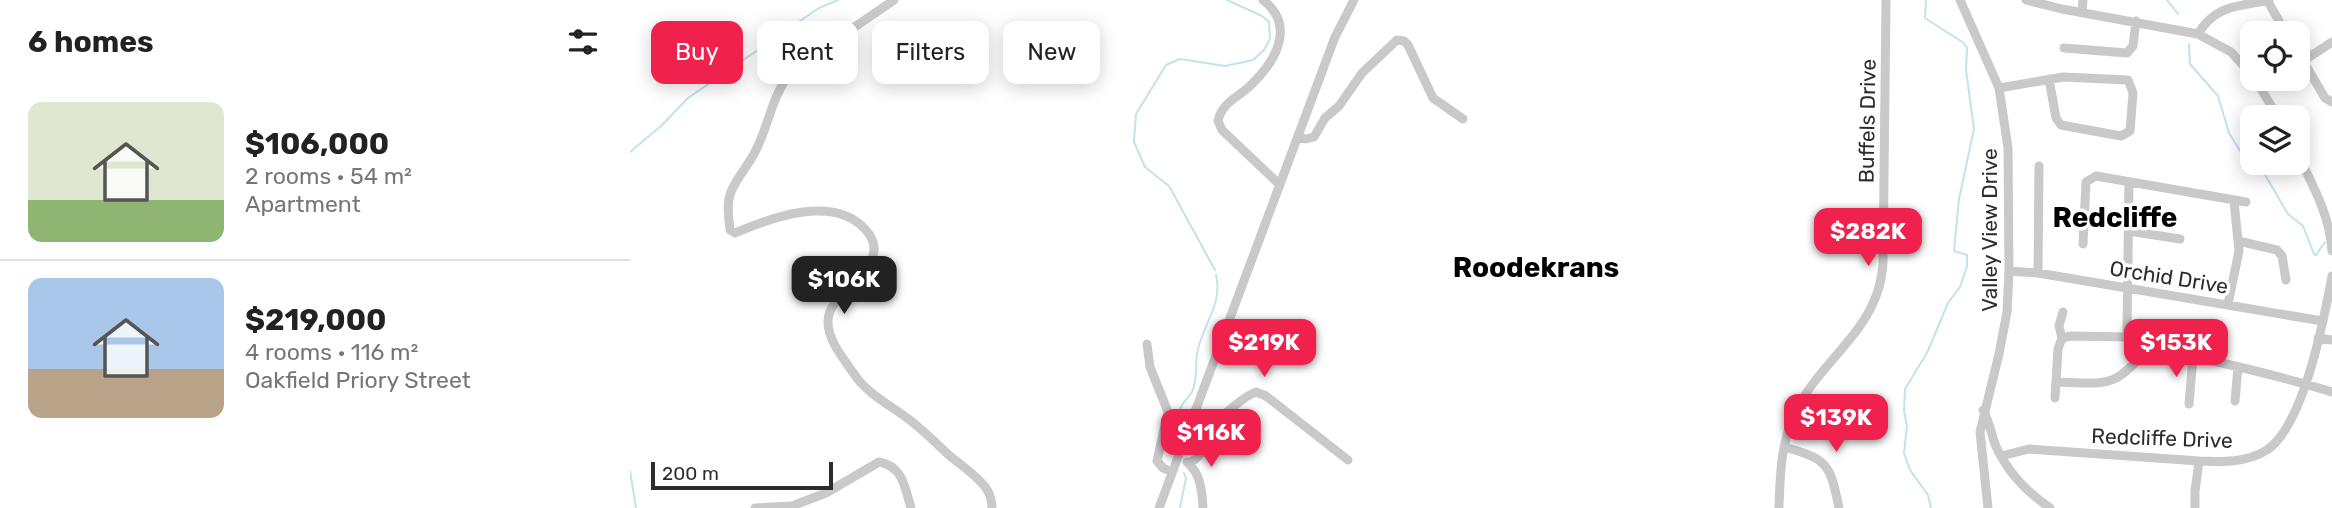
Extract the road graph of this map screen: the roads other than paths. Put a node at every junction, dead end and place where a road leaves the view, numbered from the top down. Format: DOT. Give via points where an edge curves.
graph roads {
  1 [pos="894,0"];
  2 [pos="1263,0"];
  3 [pos="1354,0"];
  4 [pos="1886,0"];
  5 [pos="1960,0"];
  6 [pos="2026,0"];
  7 [pos="2083,0"];
  8 [pos="2268,0"];
  9 [pos="2231,4"];
  10 [pos="2082,12"];
  11 [pos="2136,21"];
  12 [pos="2279,21"];
  13 [pos="2199,34"];
  14 [pos="2332,43"];
  15 [pos="2064,48"];
  16 [pos="2310,52"];
  17 [pos="2240,62"];
  18 [pos="2310,73"];
  19 [pos="2049,79"];
  20 [pos="1999,88"];
  21 [pos="2332,102"];
  22 [pos="1463,119"];
  23 [pos="1298,137"];
  24 [pos="2039,166"];
  25 [pos="2308,175"];
  26 [pos="2129,182"];
  27 [pos="1280,185"];
  28 [pos="2234,201"];
  29 [pos="2246,202"];
  30 [pos="2129,231"];
  31 [pos="2180,239"];
  32 [pos="2238,241"];
  33 [pos="2083,244"];
  34 [pos="2332,251"];
  35 [pos="2010,271"];
  36 [pos="2038,273"];
  37 [pos="2332,276"];
  38 [pos="2286,280"];
  39 [pos="2128,288"];
  40 [pos="2228,304"];
  41 [pos="2063,312"];
  42 [pos="2322,321"];
  43 [pos="2128,337"];
  44 [pos="2062,338"];
  45 [pos="2318,338"];
  46 [pos="2332,340"];
  47 [pos="1147,344"];
  48 [pos="2147,350"];
  49 [pos="2193,357"];
  50 [pos="2238,367"];
  51 [pos="2057,382"];
  52 [pos="2306,384"];
  53 [pos="2332,393"];
  54 [pos="2055,398"];
  55 [pos="2235,401"];
  56 [pos="2189,404"];
  57 [pos="1983,410"];
  58 [pos="1784,447"];
  59 [pos="2001,456"];
  60 [pos="1178,458"];
  61 [pos="1348,460"];
  62 [pos="2199,461"];
  63 [pos="1189,463"];
  64 [pos="1172,472"];
  65 [pos="755,508"];
  66 [pos="911,508"];
  67 [pos="992,508"];
  68 [pos="1159,508"];
  69 [pos="1203,508"];
  70 [pos="1779,508"];
  71 [pos="1839,508"];
  72 [pos="1988,508"];
  73 [pos="2050,508"];
  74 [pos="2195,508"];
  1 -- 67 [label="street" via="783,80 757,148 731,192 731,232 809,211 843,215 864,228 873,257 831,309 831,337 862,385 981,483"];
  2 -- 27 [label="street" via="1281,22 1278,46 1260,75 1227,103 1218,121"];
  3 -- 23 [label="street" via="1335,37"];
  4 -- 58 [label="street, Buffels Drive" via="1881,283 1865,318 1803,397"];
  5 -- 20 [label="street, Valley View Drive"];
  6 -- 10 [label="street"];
  7 -- 10 [label="street"];
  8 -- 9 [label="street"];
  8 -- 12 [label="street"];
  9 -- 13 [label="street" via="2210,16"];
  10 -- 11 [label="street"];
  11 -- 13 [label="street"];
  11 -- 15 [label="street" via="2133,46 2127,53"];
  13 -- 17 [label="street"];
  14 -- 16 [label="street"];
  18 -- 21 [label="street"];
  19 -- 19 [label="street" via="2128,80 2133,93 2130,131 2121,136 2061,125"];
  19 -- 20 [label="street"];
  20 -- 35 [label="street, Valley View Drive" via="2008,148"];
  22 -- 23 [label="street" via="1433,98 1408,45 1396,40 1362,73 1314,137"];
  23 -- 27 [label="street"];
  24 -- 36 [label="street"];
  25 -- 34 [label="street" via="2322,205"];
  26 -- 28 [label="street"];
  26 -- 30 [label="street"];
  26 -- 33 [label="street" via="2096,176 2086,182"];
  27 -- 60 [label="street"];
  28 -- 29 [label="street"];
  28 -- 32 [label="street"];
  30 -- 31 [label="street"];
  30 -- 39 [label="street"];
  32 -- 38 [label="street" via="2277,250"];
  32 -- 40 [label="street"];
  35 -- 36 [label="street, Orchid Drive"];
  35 -- 57 [label="street, Valley View Drive" via="2005,329"];
  36 -- 39 [label="street, Orchid Drive"];
  37 -- 42 [label="street, Redcliffe Drive"];
  39 -- 40 [label="street, Orchid Drive"];
  39 -- 43 [label="street"];
  40 -- 42 [label="street, Orchid Drive"];
  41 -- 44 [label="street"];
  42 -- 45 [label="street, Redcliffe Drive"];
  43 -- 44 [label="street"];
  43 -- 48 [label="street"];
  44 -- 51 [label="street"];
  45 -- 46 [label="street"];
  45 -- 52 [label="street, Redcliffe Drive"];
  47 -- 64 [label="street" via="1150,368 1168,412 1157,461"];
  48 -- 49 [label="street"];
  48 -- 51 [label="street" via="2127,373 2112,381"];
  49 -- 50 [label="street"];
  49 -- 56 [label="street"];
  50 -- 52 [label="street"];
  50 -- 55 [label="street"];
  51 -- 54 [label="street"];
  52 -- 53 [label="street"];
  52 -- 62 [label="street, Redcliffe Drive" via="2287,426 2268,449 2241,460"];
  57 -- 59 [label="street"];
  57 -- 72 [label="street, Valley View Drive" via="1980,442"];
  58 -- 70 [label="street, Buffels Drive"];
  58 -- 71 [label="street" via="1824,463"];
  59 -- 62 [label="street, Redcliffe Drive" via="2029,449"];
  59 -- 73 [label="street" via="2025,489"];
  60 -- 63 [label="street"];
  60 -- 64 [label="street"];
  61 -- 63 [label="street" via="1256,392 1213,425 1199,458"];
  62 -- 74 [label="street"];
  63 -- 69 [label="street" via="1198,477"];
  64 -- 68 [label="street"];
  65 -- 66 [label="street" via="792,506 837,488 879,462 898,471"];
}
